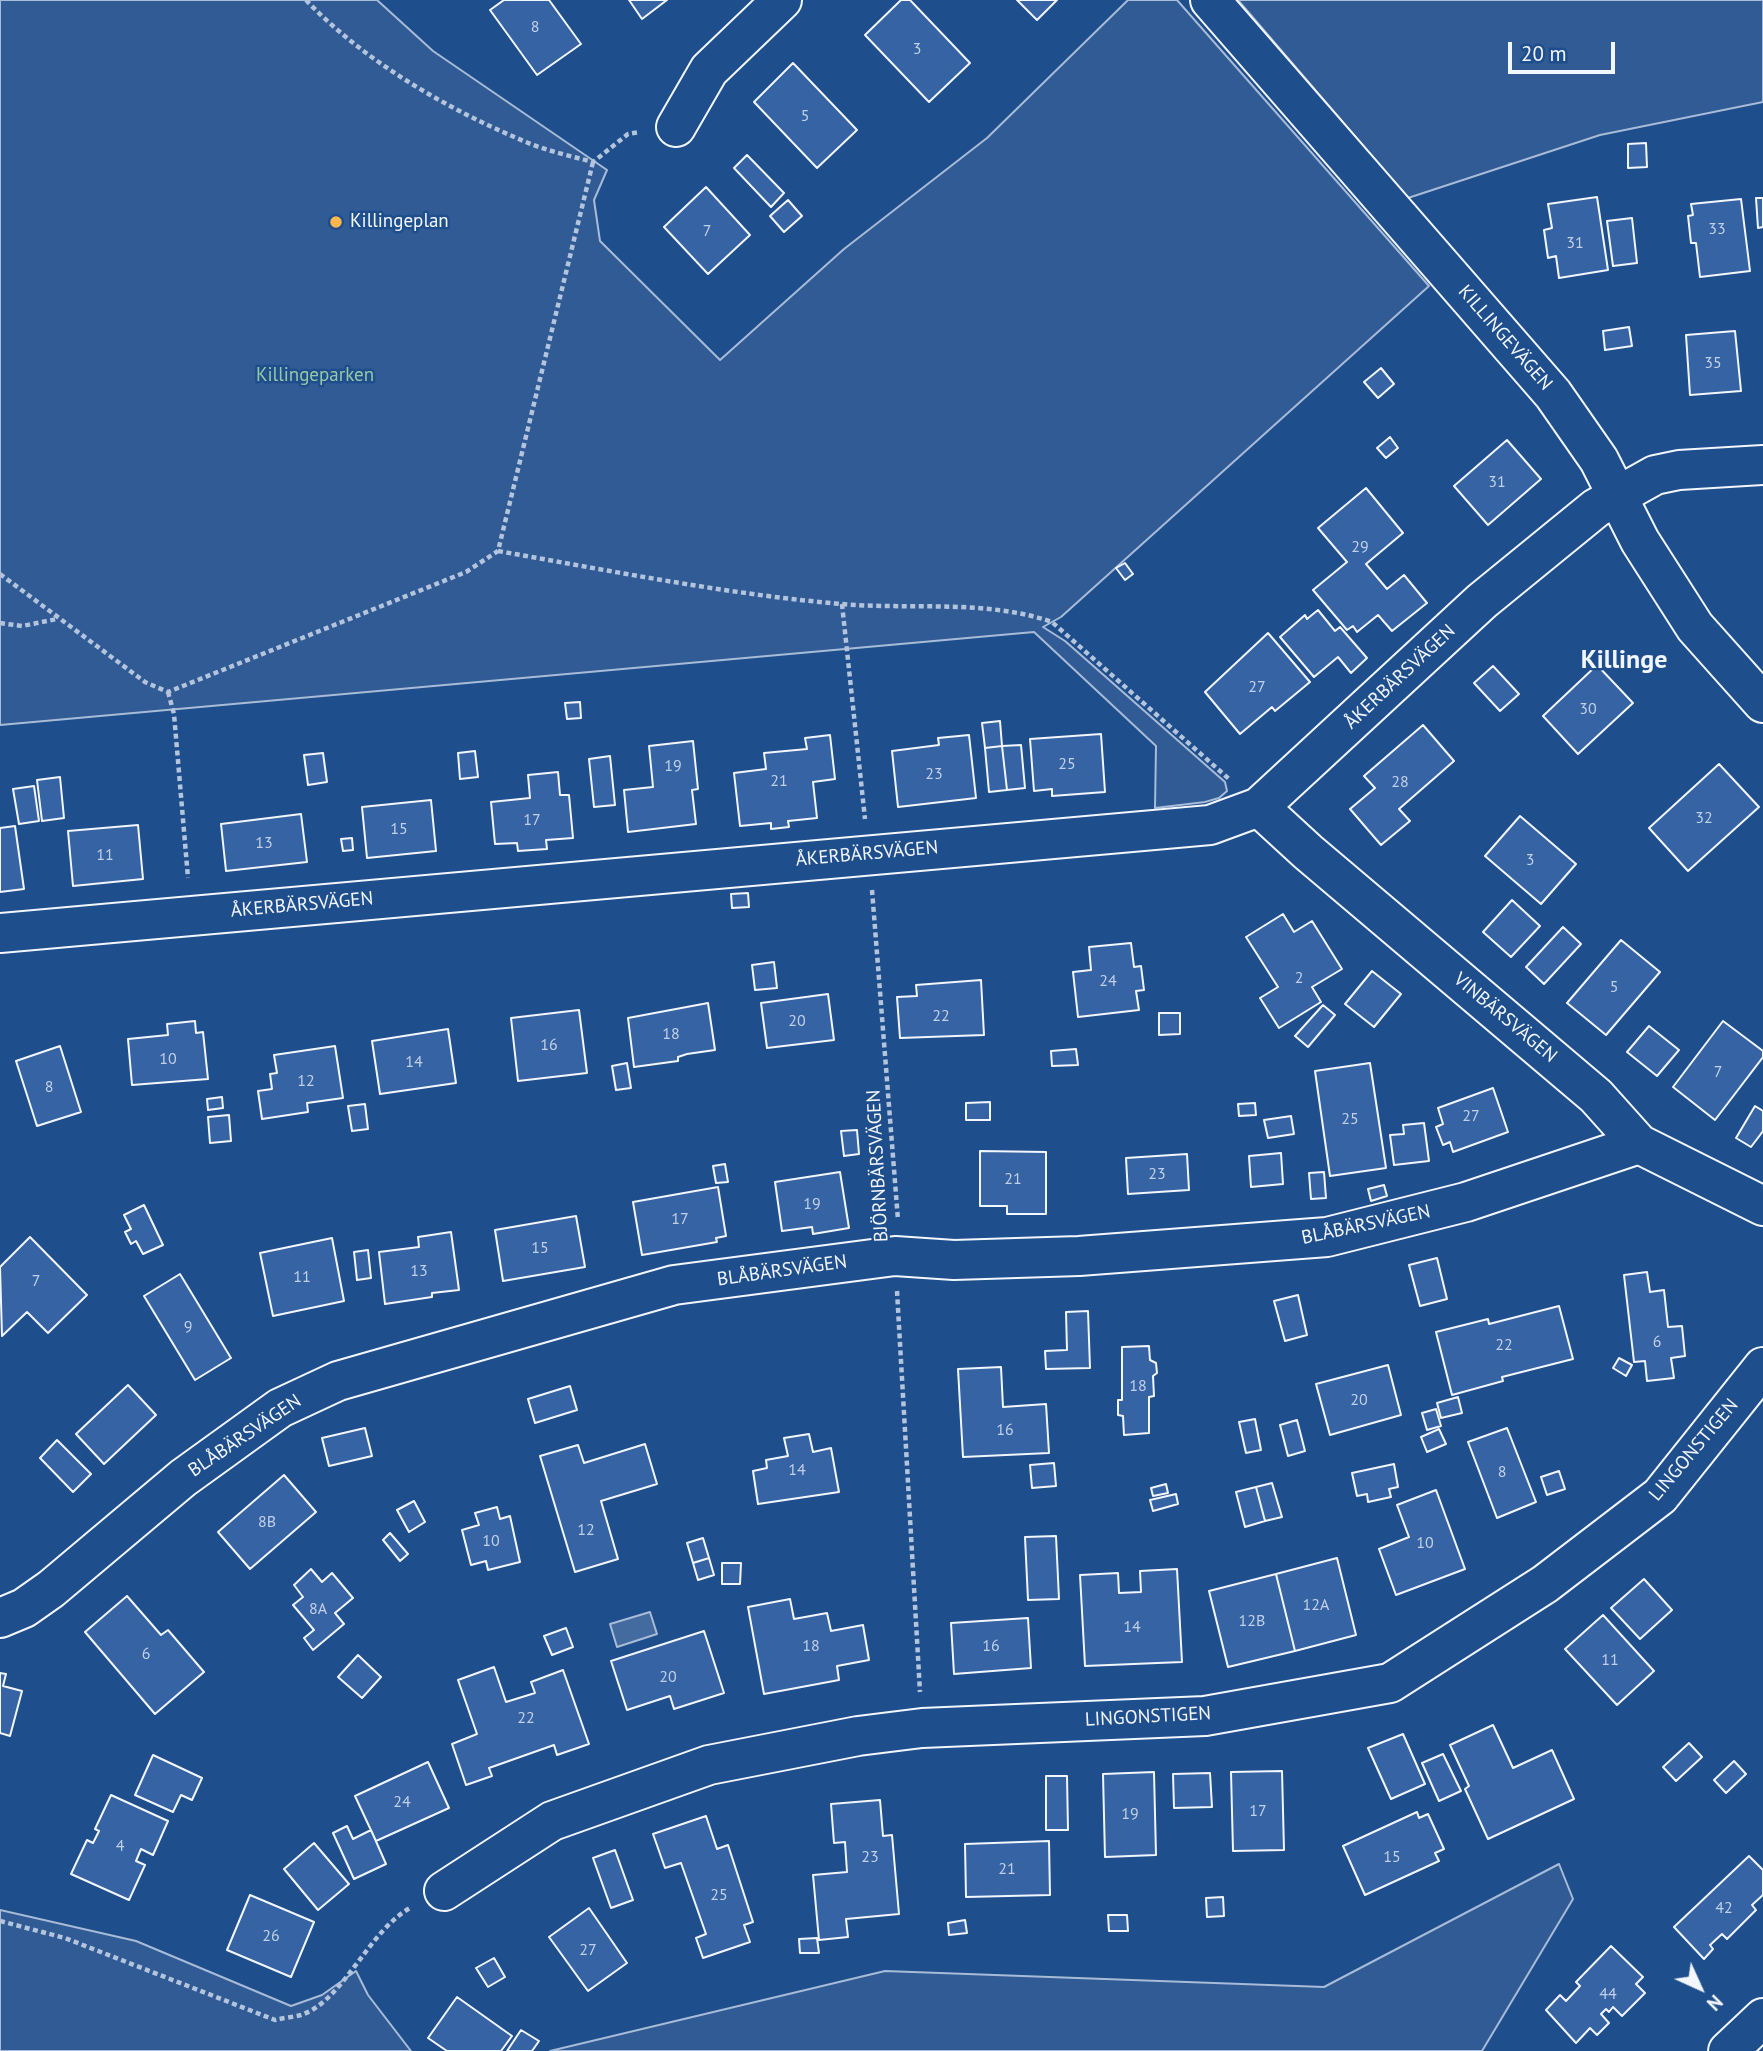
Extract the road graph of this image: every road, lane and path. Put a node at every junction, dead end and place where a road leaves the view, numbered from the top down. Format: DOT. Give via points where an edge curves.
graph roads {
  1 [pos="306,0"];
  2 [pos="782,0"];
  3 [pos="1210,0"];
  4 [pos="676,127"];
  5 [pos="593,162"];
  6 [pos="1763,465"];
  7 [pos="1616,496"];
  8 [pos="498,551"];
  9 [pos="0,573"];
  10 [pos="842,604"];
  11 [pos="58,619"];
  12 [pos="0,623"];
  13 [pos="167,692"];
  14 [pos="1763,703"];
  15 [pos="1259,807"];
  16 [pos="870,854"];
  17 [pos="193,915"];
  18 [pos="0,933"];
  19 [pos="1639,1144"];
  20 [pos="1763,1206"];
  21 [pos="895,1256"];
  22 [pos="1763,1367"];
  23 [pos="0,1618"];
  24 [pos="922,1728"];
  25 [pos="444,1891"];
  26 [pos="0,1921"];
  27 [pos="1763,2018"];
  28 [pos="1728,2051"];
  1 -- 5 [label="path" via="345,40 444,102 528,143"];
  2 -- 4 [label="street" via="709,70"];
  3 -- 7 [label="street, KILLINGEVÄGEN" via="1553,394 1599,460"];
  4 -- 5 [label="path" via="628,134"];
  5 -- 8 [label="path"];
  6 -- 7 [label="street, ÅKERBÄRSVÄGEN" via="1671,471"];
  7 -- 14 [label="street, KILLINGEVÄGEN" via="1695,627"];
  7 -- 15 [label="street, ÅKERBÄRSVÄGEN" via="1574,523 1482,601"];
  8 -- 10 [label="path" via="728,591"];
  8 -- 13 [label="path" via="466,572"];
  9 -- 11 [label="path"];
  10 -- 15 [label="path" via="1021,611 1052,622"];
  10 -- 16 [label="path, BJÖRNBÄRSVÄGEN"];
  11 -- 12 [label="path" via="22,626"];
  11 -- 13 [label="path" via="145,682"];
  13 -- 17 [label="path" via="174,714"];
  15 -- 16 [label="street, ÅKERBÄRSVÄGEN" via="1210,825"];
  15 -- 19 [label="street, VINBÄRSVÄGEN" via="1596,1096"];
  16 -- 17 [label="street, ÅKERBÄRSVÄGEN"];
  16 -- 21 [label="path, BJÖRNBÄRSVÄGEN" via="898,1223"];
  17 -- 18 [label="street, ÅKERBÄRSVÄGEN"];
  19 -- 20 [label="street, VINBÄRSVÄGEN"];
  19 -- 21 [label="street, BLÅBÄRSVÄGEN" via="1465,1202 1327,1237 1079,1256"];
  21 -- 23 [label="street, BLÅBÄRSVÄGEN" via="674,1285 318,1389 280,1408 183,1478 51,1589"];
  21 -- 24 [label="path, BJÖRNBÄRSVÄGEN"];
  22 -- 24 [label="street, LINGONSTIGEN" via="1660,1496 1545,1584 1390,1683 1205,1716"];
  24 -- 25 [label="street, LINGONSTIGEN" via="709,1765 552,1821"];
  25 -- 26 [label="path" via="395,1915 326,2000 303,2014 275,2020 65,1938"];
  27 -- 28 [label="street"];
}
